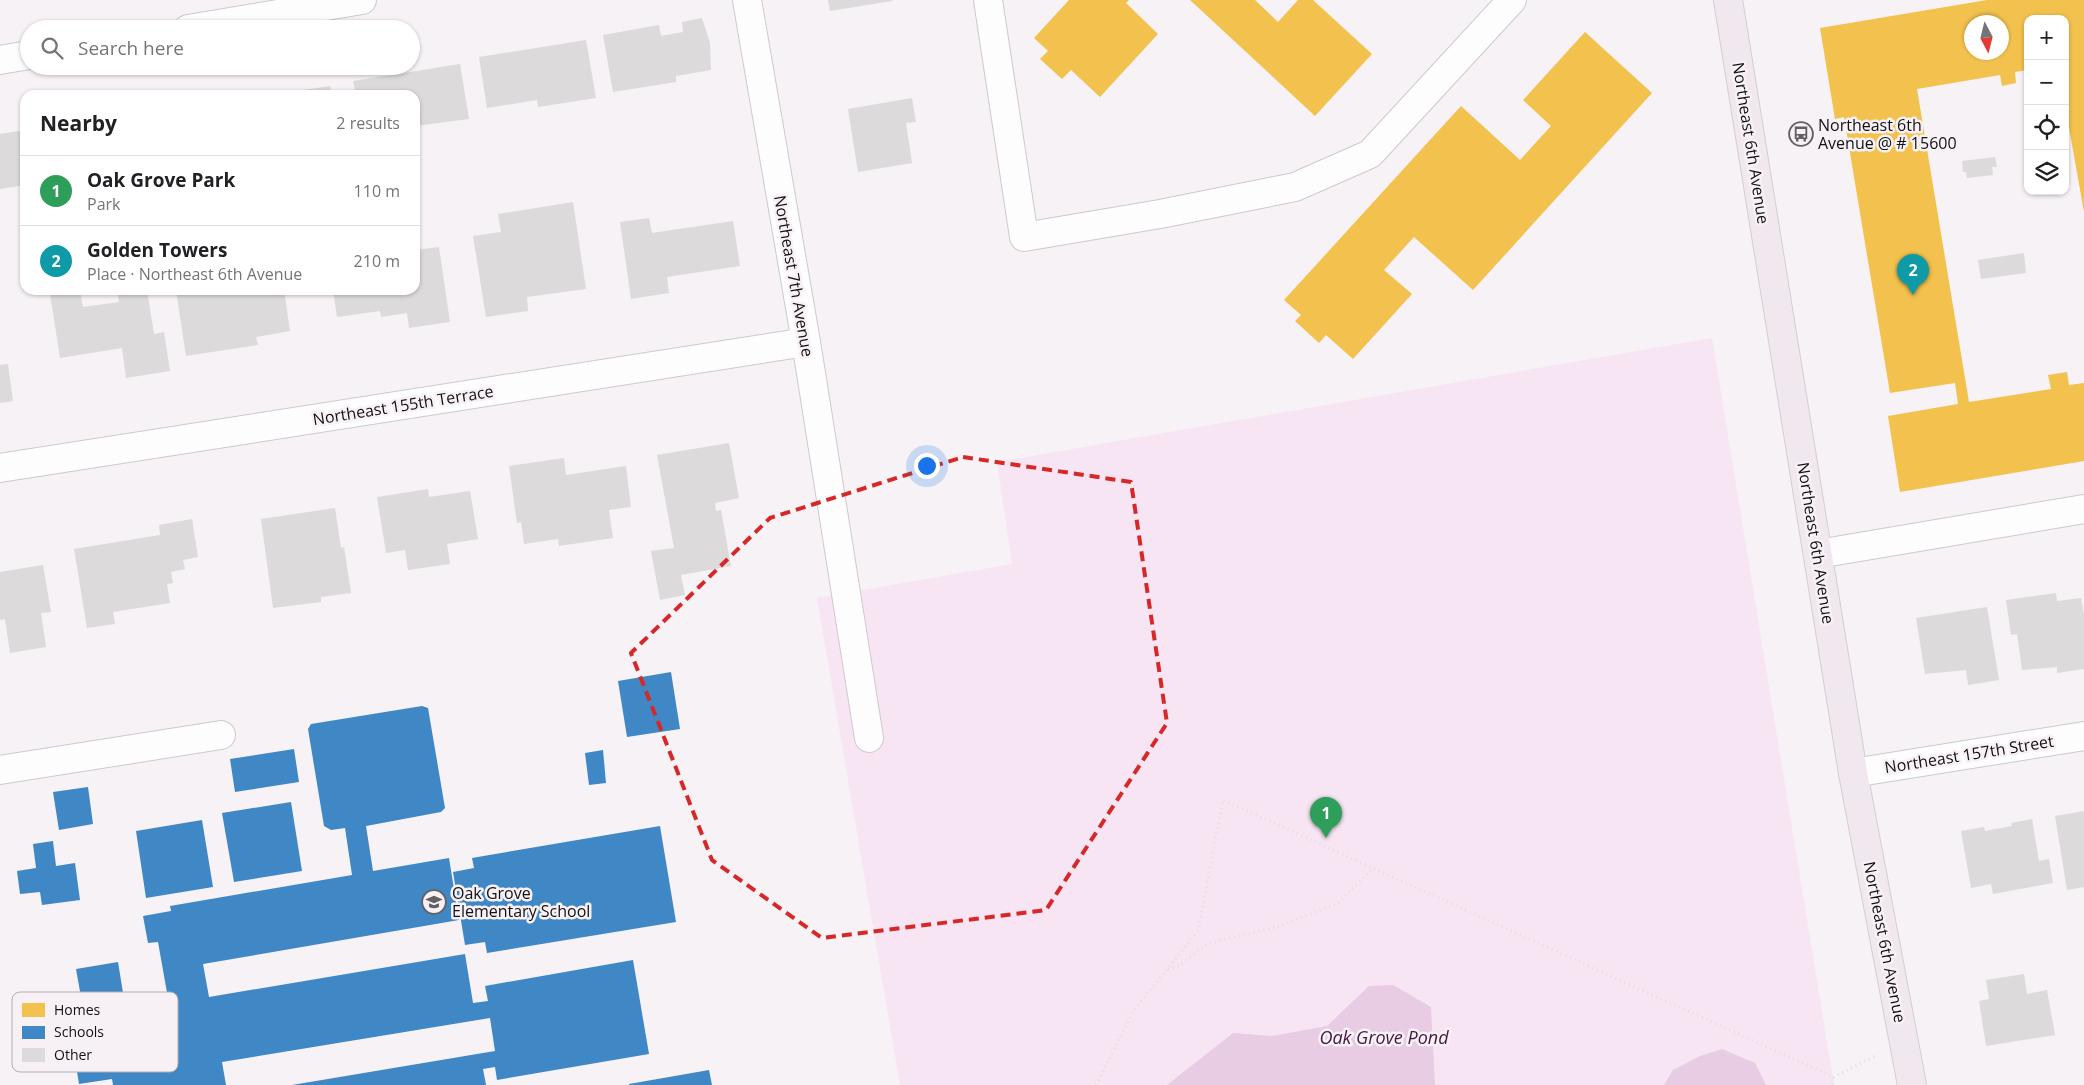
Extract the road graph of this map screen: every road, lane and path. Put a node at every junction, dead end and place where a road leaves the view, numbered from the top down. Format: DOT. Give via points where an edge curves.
graph roads {
  1 [pos="362,0"];
  2 [pos="747,0"];
  3 [pos="988,0"];
  4 [pos="1512,0"];
  5 [pos="1731,1"];
  6 [pos="242,20"];
  7 [pos="20,57"];
  8 [pos="0,60"];
  9 [pos="806,342"];
  10 [pos="0,468"];
  11 [pos="2084,509"];
  12 [pos="1818,554"];
  13 [pos="221,735"];
  14 [pos="2084,736"];
  15 [pos="869,738"];
  16 [pos="0,770"];
  17 [pos="1853,772"];
  18 [pos="1373,868"];
  19 [pos="1168,968"];
  20 [pos="1904,1042"];
  21 [pos="1833,1077"];
  22 [pos="1096,1085"];
  23 [pos="1832,1085"];
  24 [pos="1912,1085"];
  1 -- 6 [label="street"];
  2 -- 9 [label="street, Northeast 7th Avenue"];
  3 -- 4 [label="street" via="1024,237 1160,214 1295,186 1370,154"];
  5 -- 12 [label="main road, Northeast 6th Avenue"];
  7 -- 8 [label="street"];
  9 -- 10 [label="street, Northeast 155th Terrace"];
  9 -- 15 [label="street, Northeast 7th Avenue"];
  11 -- 12 [label="street"];
  12 -- 17 [label="main road, Northeast 6th Avenue"];
  13 -- 16 [label="street"];
  14 -- 17 [label="street, Northeast 157th Street"];
  17 -- 20 [label="main road, Northeast 6th Avenue"];
  18 -- 19 [label="path" via="1338,903 1277,927 1207,944 1179,966"];
  18 -- 19 [label="path" via="1223,800 1198,931"];
  18 -- 21 [label="path"];
  19 -- 22 [label="path" via="1134,1010"];
  20 -- 21 [label="path"];
  20 -- 24 [label="main road, Northeast 6th Avenue"];
  21 -- 23 [label="path"];
}
